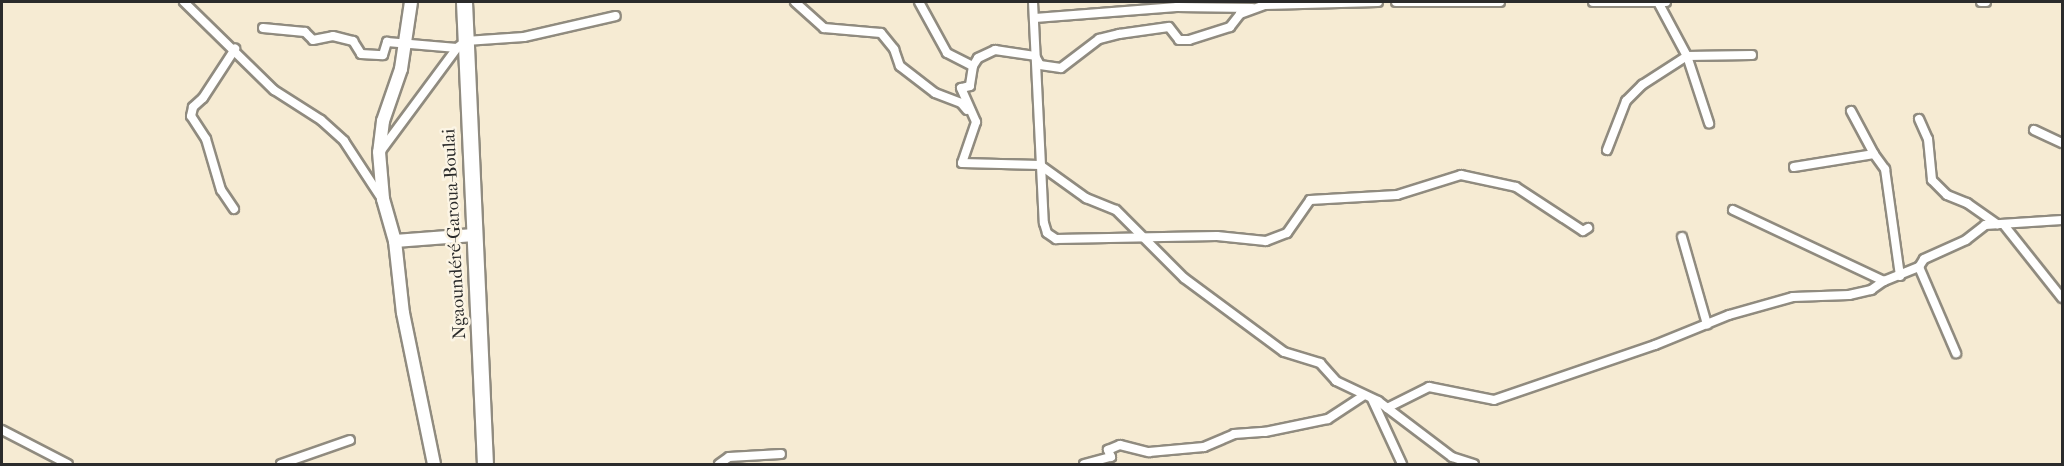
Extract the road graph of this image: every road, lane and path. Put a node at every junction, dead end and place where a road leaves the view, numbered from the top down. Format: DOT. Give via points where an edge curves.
graph roads {
  1 [pos="184,2"];
  2 [pos="411,2"];
  3 [pos="464,2"];
  4 [pos="795,2"];
  5 [pos="919,2"];
  6 [pos="1034,2"];
  7 [pos="1378,2"];
  8 [pos="1396,2"];
  9 [pos="1500,2"];
  10 [pos="1593,2"];
  11 [pos="1658,2"];
  12 [pos="1666,2"];
  13 [pos="1981,2"];
  14 [pos="1986,2"];
  15 [pos="1253,8"];
  16 [pos="616,16"];
  17 [pos="1035,18"];
  18 [pos="262,28"];
  19 [pos="405,45"];
  20 [pos="461,45"];
  21 [pos="235,50"];
  22 [pos="1752,55"];
  23 [pos="1035,56"];
  24 [pos="1687,56"];
  25 [pos="973,66"];
  26 [pos="1851,111"];
  27 [pos="973,117"];
  28 [pos="1919,119"];
  29 [pos="1709,123"];
  30 [pos="2034,130"];
  31 [pos="2062,143"];
  32 [pos="1607,150"];
  33 [pos="380,152"];
  34 [pos="1874,154"];
  35 [pos="1040,165"];
  36 [pos="1794,167"];
  37 [pos="382,199"];
  38 [pos="234,209"];
  39 [pos="1733,210"];
  40 [pos="2062,220"];
  41 [pos="2000,225"];
  42 [pos="1588,228"];
  43 [pos="474,235"];
  44 [pos="1143,236"];
  45 [pos="1682,237"];
  46 [pos="395,241"];
  47 [pos="1919,267"];
  48 [pos="1900,276"];
  49 [pos="1884,280"];
  50 [pos="2062,298"];
  51 [pos="1707,324"];
  52 [pos="1956,353"];
  53 [pos="1363,396"];
  54 [pos="1372,399"];
  55 [pos="1387,408"];
  56 [pos="2,430"];
  57 [pos="350,440"];
  58 [pos="781,454"];
  59 [pos="68,465"];
  60 [pos="281,465"];
  61 [pos="434,465"];
  62 [pos="485,465"];
  63 [pos="719,465"];
  64 [pos="1084,465"];
  65 [pos="1402,465"];
  66 [pos="1474,465"];
  1 -- 21 [label="street"];
  2 -- 19 [label="street"];
  3 -- 20 [label="highway, Ngaoundéré-Garoua-Boulai"];
  4 -- 27 [label="street" via="824,28 881,33 900,66 935,93 961,103"];
  5 -- 25 [label="street" via="947,53"];
  6 -- 17 [label="street"];
  7 -- 15 [label="street"];
  8 -- 9 [label="street"];
  10 -- 11 [label="street"];
  11 -- 12 [label="street"];
  11 -- 24 [label="street"];
  13 -- 14 [label="street"];
  15 -- 17 [label="street" via="1177,8"];
  15 -- 23 [label="street" via="1240,14 1230,27 1189,40 1179,40 1169,27 1152,28 1099,39 1061,68 1040,65"];
  16 -- 20 [label="street" via="524,37"];
  17 -- 23 [label="street"];
  18 -- 19 [label="street" via="305,32 313,40 333,36 353,41 361,54 383,55 387,42"];
  19 -- 20 [label="street"];
  19 -- 33 [label="street" via="382,121"];
  20 -- 33 [label="street"];
  20 -- 43 [label="highway, Ngaoundéré-Garoua-Boulai"];
  21 -- 37 [label="street" via="274,90 321,120 344,141"];
  21 -- 38 [label="street" via="193,107 191,116 206,139 221,190"];
  22 -- 24 [label="street"];
  23 -- 25 [label="street" via="995,50 978,58"];
  23 -- 35 [label="street"];
  24 -- 29 [label="street"];
  24 -- 32 [label="street" via="1626,100"];
  25 -- 27 [label="street" via="970,86 961,88"];
  26 -- 34 [label="street"];
  27 -- 35 [label="street" via="976,122 962,163"];
  28 -- 41 [label="street" via="1928,139 1932,180 1947,195"];
  30 -- 31 [label="street"];
  33 -- 37 [label="street"];
  34 -- 36 [label="street"];
  34 -- 48 [label="street" via="1885,169"];
  35 -- 44 [label="street" via="1086,198 1116,210"];
  35 -- 44 [label="street" via="1044,223 1047,233 1056,240"];
  37 -- 46 [label="street"];
  39 -- 49 [label="street"];
  40 -- 41 [label="street"];
  41 -- 47 [label="street" via="1985,225 1966,240 1924,259"];
  41 -- 50 [label="street"];
  42 -- 44 [label="street" via="1583,231 1516,187 1461,175 1397,195 1310,200 1280,238"];
  43 -- 46 [label="street"];
  43 -- 62 [label="highway, Ngaoundéré-Garoua-Boulai"];
  44 -- 53 [label="street" via="1184,278 1284,352 1320,363 1336,381"];
  45 -- 51 [label="street"];
  46 -- 61 [label="street" via="403,313"];
  47 -- 48 [label="street"];
  47 -- 52 [label="street"];
  48 -- 49 [label="street"];
  49 -- 51 [label="street" via="1865,292 1793,297"];
  51 -- 55 [label="street" via="1494,400 1429,387"];
  53 -- 54 [label="street"];
  53 -- 64 [label="street" via="1328,418 1265,432 1234,434 1204,447 1149,452 1120,445 1108,450 1111,457"];
  54 -- 55 [label="street"];
  54 -- 65 [label="street"];
  55 -- 66 [label="street" via="1452,457"];
  56 -- 59 [label="street"];
  57 -- 60 [label="street"];
  58 -- 63 [label="street" via="729,457"];
}
